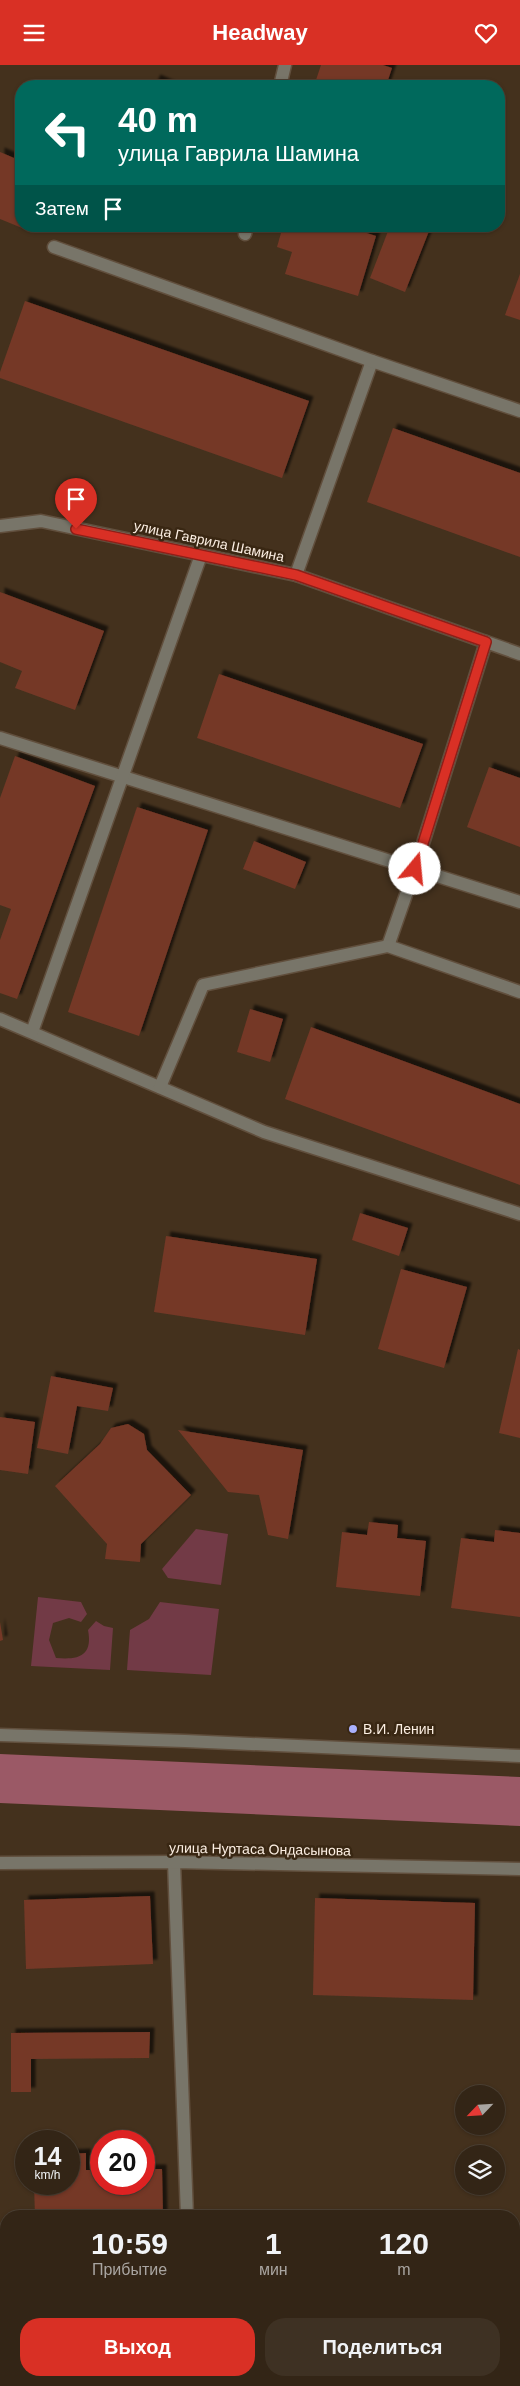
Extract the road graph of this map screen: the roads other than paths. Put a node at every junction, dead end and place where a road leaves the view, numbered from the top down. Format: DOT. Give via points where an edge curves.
graph roads {
  1 [pos="285,65"];
  2 [pos="281,80"];
  3 [pos="54,247"];
  4 [pos="372,361"];
  5 [pos="520,411"];
  6 [pos="0,526"];
  7 [pos="201,555"];
  8 [pos="296,575"];
  9 [pos="486,642"];
  10 [pos="520,654"];
  11 [pos="0,738"];
  12 [pos="123,777"];
  13 [pos="415,869"];
  14 [pos="520,901"];
  15 [pos="388,946"];
  16 [pos="520,992"];
  17 [pos="0,1019"];
  18 [pos="32,1032"];
  19 [pos="160,1087"];
  20 [pos="520,1214"];
  21 [pos="0,1735"];
  22 [pos="520,1756"];
  23 [pos="174,1862"];
  24 [pos="0,1863"];
  25 [pos="520,1869"];
  26 [pos="186,2210"];
  1 -- 2 [label="street"];
  3 -- 4 [label="street"];
  4 -- 5 [label="street"];
  4 -- 8 [label="street"];
  6 -- 7 [label="street, улица Гаврила Шамина" via="41,521"];
  7 -- 8 [label="street, улица Гаврила Шамина"];
  7 -- 12 [label="street"];
  8 -- 9 [label="street, улица Гаврила Шамина"];
  9 -- 10 [label="street, улица Гаврила Шамина"];
  9 -- 13 [label="street"];
  11 -- 12 [label="street"];
  12 -- 13 [label="street"];
  12 -- 18 [label="street"];
  13 -- 14 [label="street"];
  13 -- 15 [label="street"];
  15 -- 16 [label="street"];
  15 -- 19 [label="street" via="203,985"];
  17 -- 18 [label="street"];
  18 -- 19 [label="street"];
  19 -- 20 [label="street" via="264,1132"];
  21 -- 22 [label="street"];
  23 -- 24 [label="street, улица Нуртаса Ондасынова"];
  23 -- 25 [label="street, улица Нуртаса Ондасынова"];
  23 -- 26 [label="street"];
}
